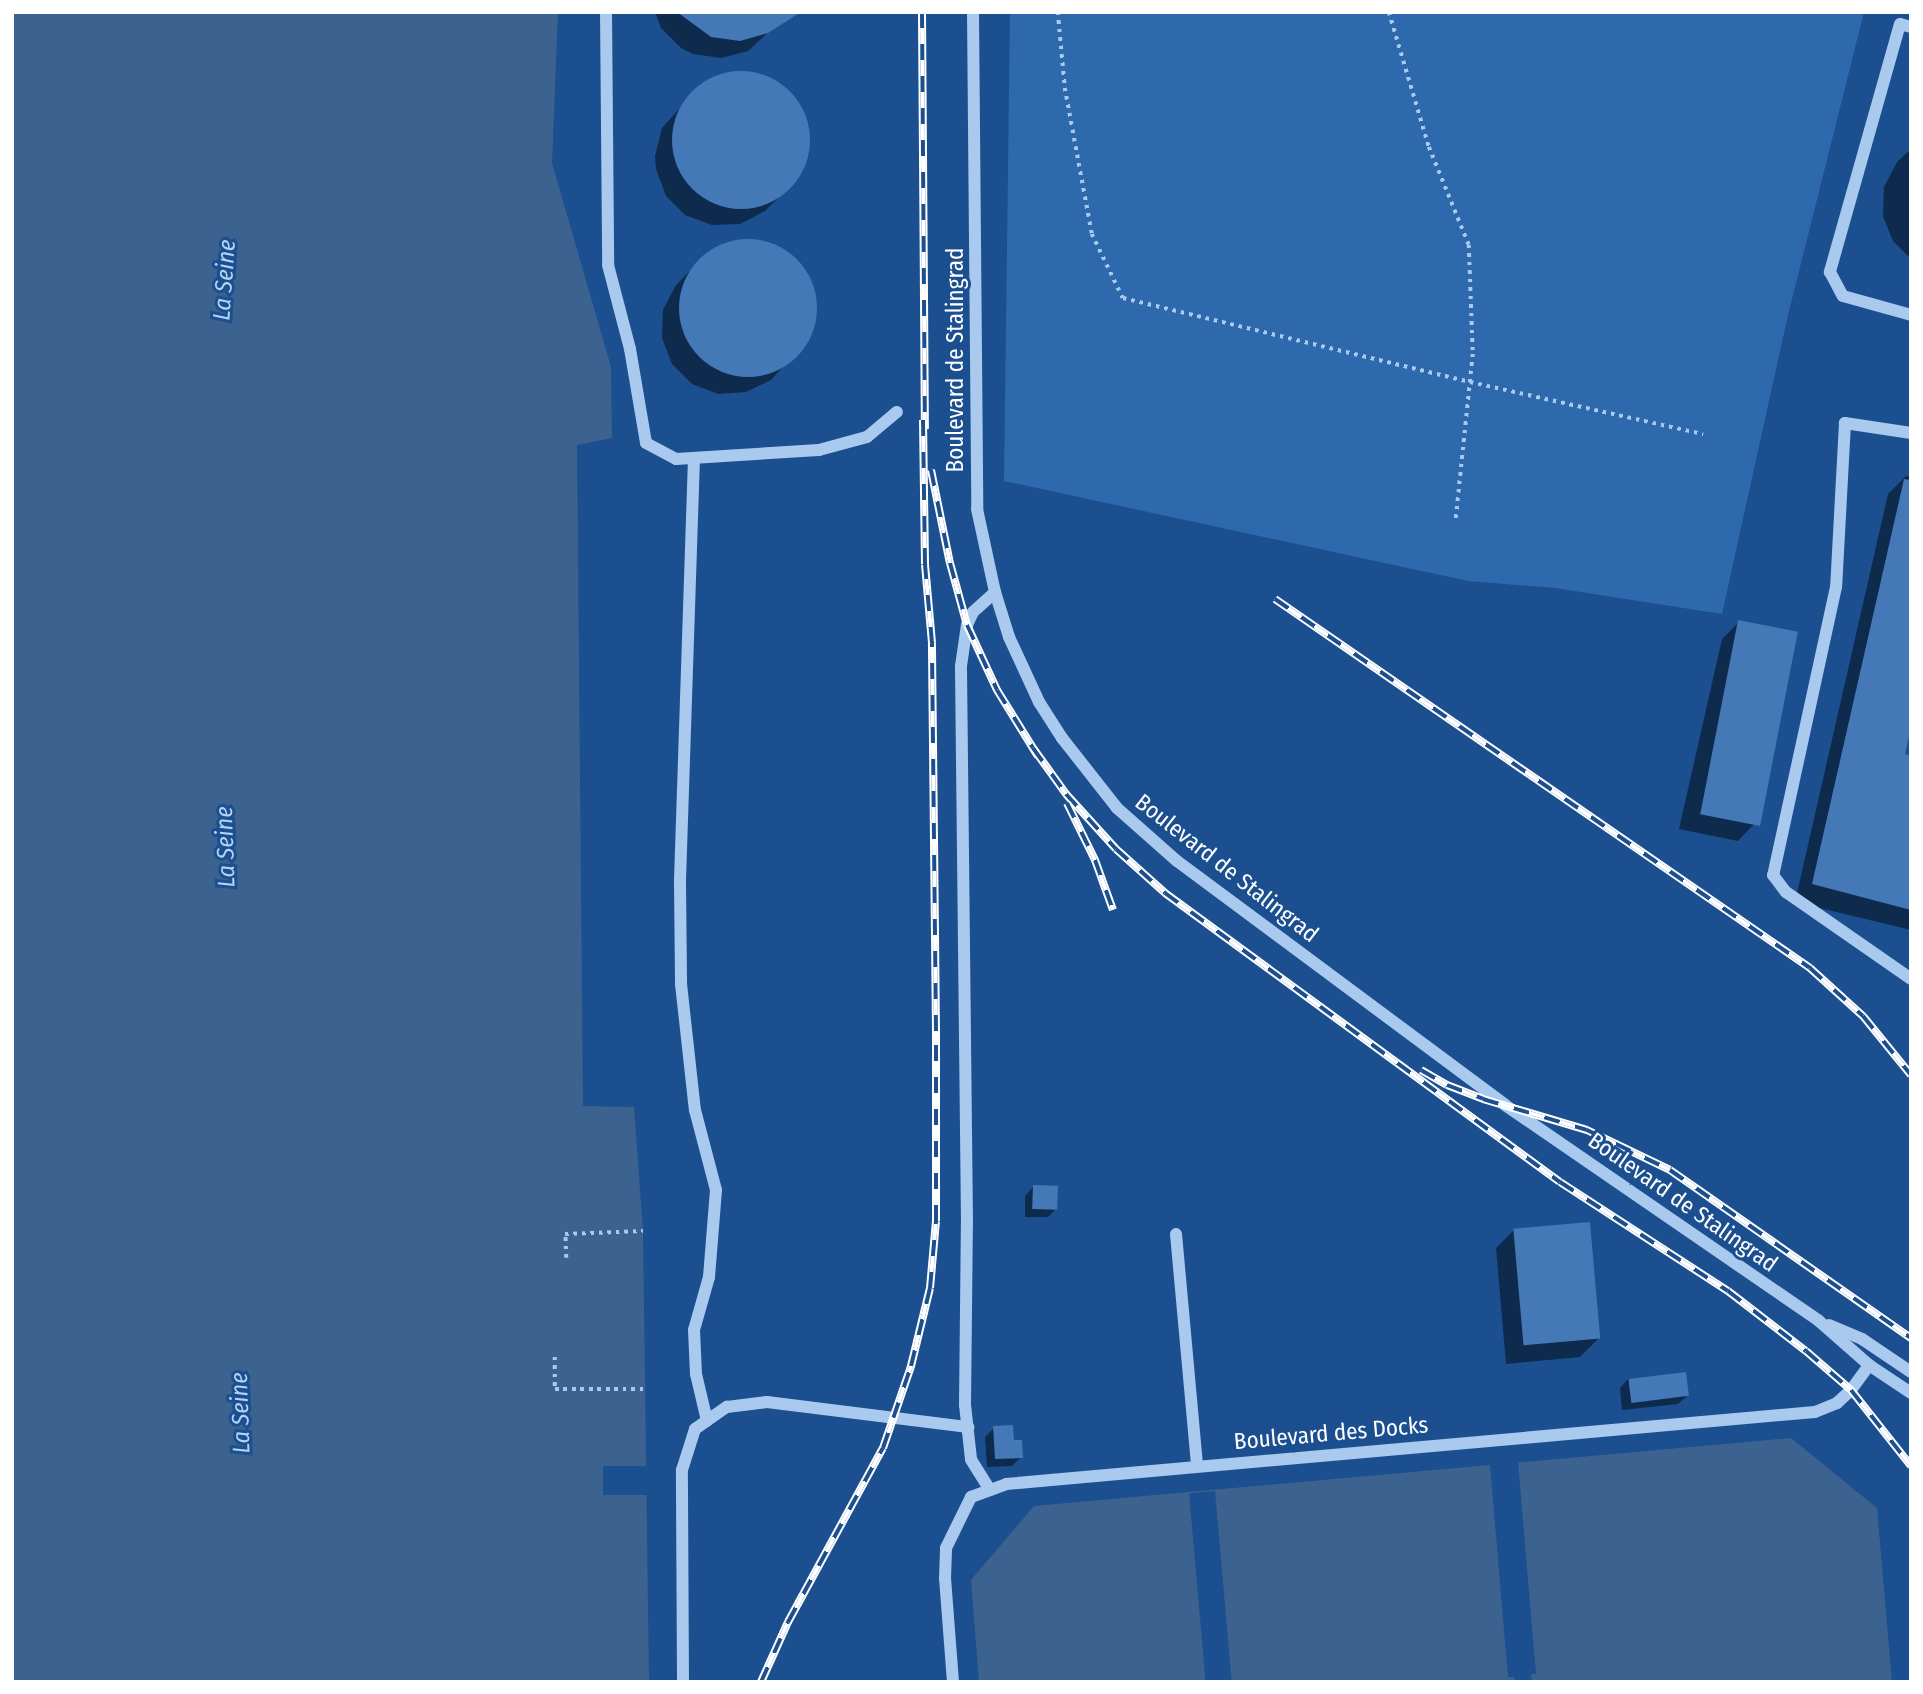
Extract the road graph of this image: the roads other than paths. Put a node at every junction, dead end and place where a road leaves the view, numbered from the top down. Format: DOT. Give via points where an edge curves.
graph roads {
  1 [pos="606,12"];
  2 [pos="973,12"];
  3 [pos="1911,27"];
  4 [pos="1911,315"];
  5 [pos="897,412"];
  6 [pos="1911,433"];
  7 [pos="694,458"];
  8 [pos="995,592"];
  9 [pos="1911,979"];
  10 [pos="1176,1234"];
  11 [pos="1819,1321"];
  12 [pos="1869,1365"];
  13 [pos="1911,1372"];
  14 [pos="1911,1393"];
  15 [pos="707,1421"];
  16 [pos="968,1427"];
  17 [pos="1197,1466"];
  18 [pos="990,1490"];
  19 [pos="682,1682"];
  20 [pos="953,1682"];
  1 -- 7 [label="street" via="608,265 630,349 646,443 676,459"];
  2 -- 8 [label="street, Boulevard de Stalingrad" via="977,509"];
  3 -- 4 [label="street" via="1900,24 1830,271 1843,296"];
  5 -- 7 [label="street" via="867,437 819,450"];
  6 -- 9 [label="street" via="1845,423 1836,587 1773,875 1786,892"];
  7 -- 15 [label="street" via="681,971 695,1110 716,1190 709,1277 694,1331 696,1374"];
  8 -- 11 [label="street, Boulevard de Stalingrad" via="1009,637 1039,702 1088,775 1140,830 1505,1105"];
  8 -- 16 [label="street" via="973,611 961,666"];
  10 -- 17 [label="street"];
  11 -- 12 [label="street, Boulevard de Stalingrad"];
  11 -- 13 [label="street, Boulevard de Stalingrad" via="1862,1339"];
  12 -- 14 [label="street, Boulevard de Stalingrad"];
  12 -- 17 [label="street, Boulevard des Docks" via="1852,1390 1837,1403 1815,1412"];
  15 -- 16 [label="street" via="727,1407 767,1402"];
  15 -- 19 [label="street" via="695,1429 682,1470"];
  16 -- 18 [label="street" via="971,1459"];
  17 -- 18 [label="street, Boulevard des Docks"];
  18 -- 20 [label="street, Boulevard des Docks" via="971,1497 946,1548"];
}
